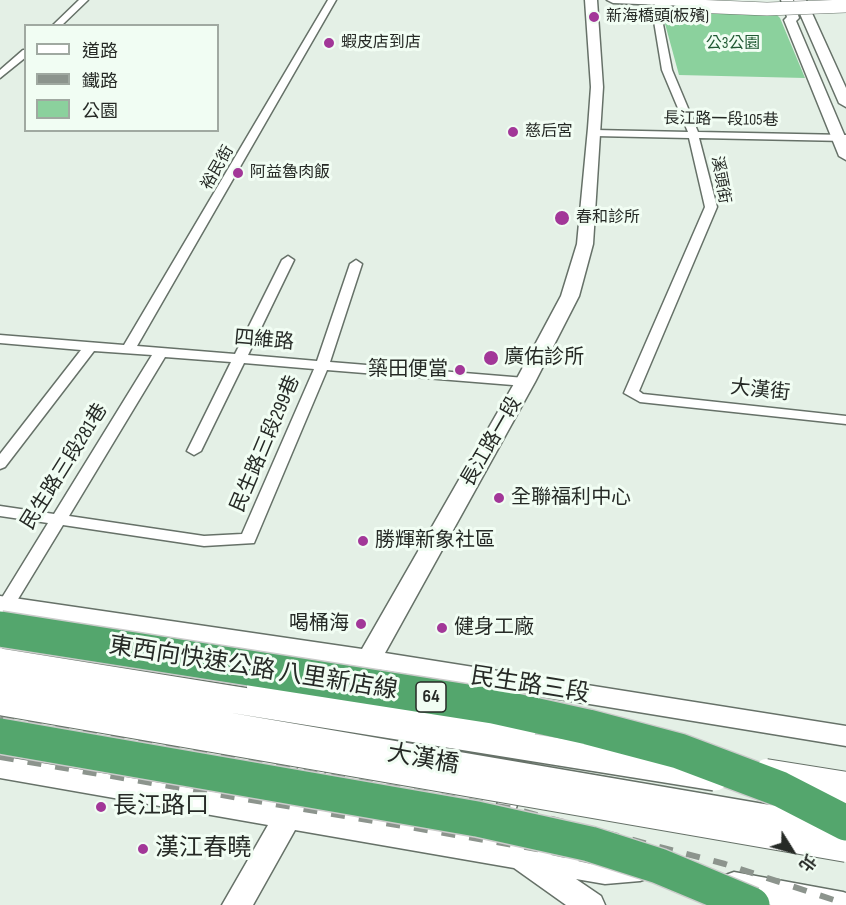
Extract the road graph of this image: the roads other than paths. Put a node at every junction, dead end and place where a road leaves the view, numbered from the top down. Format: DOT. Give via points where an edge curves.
graph roads {
  1 [pos="84,0"];
  2 [pos="332,0"];
  3 [pos="591,0"];
  4 [pos="613,0"];
  5 [pos="724,0"];
  6 [pos="795,2"];
  7 [pos="846,2"];
  8 [pos="673,3"];
  9 [pos="789,20"];
  10 [pos="58,24"];
  11 [pos="24,54"];
  12 [pos="0,75"];
  13 [pos="846,103"];
  14 [pos="595,133"];
  15 [pos="693,133"];
  16 [pos="842,138"];
  17 [pos="846,156"];
  18 [pos="288,260"];
  19 [pos="356,264"];
  20 [pos="3,343"];
  21 [pos="91,346"];
  22 [pos="128,350"];
  23 [pos="161,352"];
  24 [pos="240,358"];
  25 [pos="322,365"];
  26 [pos="525,382"];
  27 [pos="671,401"];
  28 [pos="846,420"];
  29 [pos="194,450"];
  30 [pos="0,464"];
  31 [pos="0,512"];
  32 [pos="57,520"];
  33 [pos="2,613"];
  34 [pos="0,645"];
  35 [pos="368,659"];
  36 [pos="0,662"];
  37 [pos="0,687"];
  38 [pos="544,689"];
  39 [pos="0,705"];
  40 [pos="0,736"];
  41 [pos="846,736"];
  42 [pos="0,747"];
  43 [pos="0,767"];
  44 [pos="846,782"];
  45 [pos="846,799"];
  46 [pos="292,808"];
  47 [pos="846,823"];
  48 [pos="846,832"];
  49 [pos="504,848"];
  50 [pos="846,852"];
  51 [pos="237,905"];
  52 [pos="590,905"];
  53 [pos="752,905"];
  54 [pos="843,905"];
  1 -- 10 [label="street"];
  2 -- 22 [label="street, 裕民街"];
  3 -- 14 [label="street, 長江路一段" via="597,85"];
  4 -- 8 [label="street"];
  5 -- 7 [label="street, bridge"];
  6 -- 8 [label="street"];
  6 -- 9 [label="street" via="793,18"];
  6 -- 13 [label="street"];
  7 -- 8 [label="street, bridge" via="767,9"];
  8 -- 9 [label="street" via="768,11"];
  8 -- 15 [label="street, 溪頭街" via="656,9 667,69"];
  9 -- 16 [label="street"];
  11 -- 12 [label="street"];
  14 -- 15 [label="street, 長江路一段105巷"];
  14 -- 26 [label="street, 長江路一段" via="584,249 570,296"];
  15 -- 16 [label="street, 長江路一段105巷"];
  15 -- 27 [label="street, 溪頭街" via="711,207 630,391 633,395"];
  16 -- 17 [label="street"];
  18 -- 24 [label="street"];
  19 -- 25 [label="street, 民生路三段299巷"];
  20 -- 21 [label="street, 四維路"];
  21 -- 22 [label="street, 四維路"];
  21 -- 30 [label="street"];
  22 -- 23 [label="street, 四維路"];
  23 -- 24 [label="street, 四維路"];
  23 -- 32 [label="street, 民生路三段281巷"];
  24 -- 25 [label="street, 四維路"];
  24 -- 29 [label="street"];
  25 -- 26 [label="street, 四維路"];
  25 -- 32 [label="street, 民生路三段299巷" via="248,539 204,541"];
  26 -- 35 [label="street, 長江路一段"];
  27 -- 28 [label="street, 大漢街"];
  31 -- 32 [label="street"];
  32 -- 33 [label="street, 民生路三段281巷"];
  33 -- 35 [label="street, 民生路三段"];
  33 -- 47 [label="highway, 東西向快速公路 八里新店線 / 64, bridge" via="588,727 679,751 780,789"];
  34 -- 44 [label="street, bridge"];
  35 -- 38 [label="street, 民生路三段"];
  35 -- 46 [label="street, 長江路一段"];
  36 -- 45 [label="street, 大漢橋, bridge"];
  37 -- 48 [label="street, 大漢橋, bridge"];
  38 -- 41 [label="street, 民生路三段"];
  38 -- 49 [label="street"];
  39 -- 50 [label="street, bridge"];
  40 -- 53 [label="highway, bridge" via="477,819 590,844 659,866"];
  42 -- 46 [label="street"];
  43 -- 46 [label="street"];
  46 -- 49 [label="street"];
  46 -- 51 [label="street, 長江路一段"];
  49 -- 52 [label="street"];
  49 -- 54 [label="street" via="606,872 640,868"];
}
